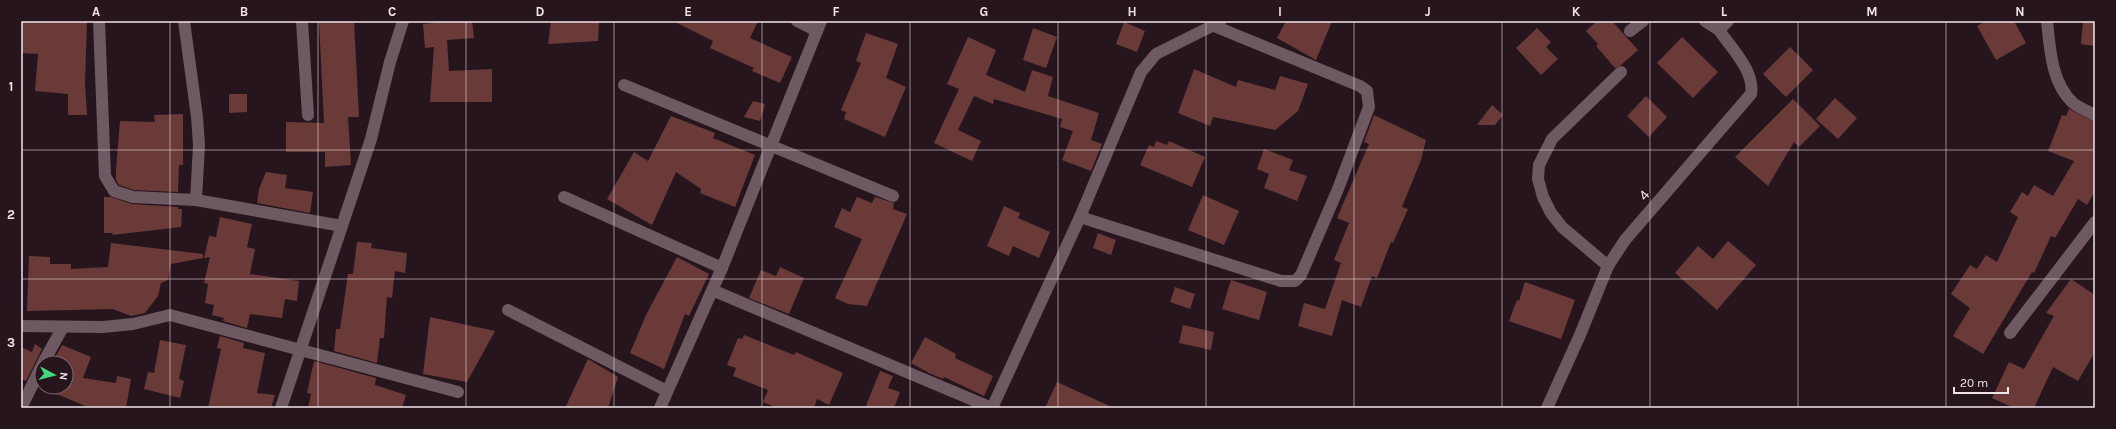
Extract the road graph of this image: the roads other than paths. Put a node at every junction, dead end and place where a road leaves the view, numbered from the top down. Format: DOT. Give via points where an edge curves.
graph roads {
  1 [pos="99,21"];
  2 [pos="184,21"];
  3 [pos="302,21"];
  4 [pos="403,21"];
  5 [pos="797,21"];
  6 [pos="1643,21"];
  7 [pos="1705,21"];
  8 [pos="1728,21"];
  9 [pos="2047,21"];
  10 [pos="1217,24"];
  11 [pos="819,26"];
  12 [pos="1719,30"];
  13 [pos="1630,32"];
  14 [pos="1621,72"];
  15 [pos="624,85"];
  16 [pos="308,115"];
  17 [pos="2095,115"];
  18 [pos="770,145"];
  19 [pos="893,196"];
  20 [pos="564,197"];
  21 [pos="196,200"];
  22 [pos="1080,217"];
  23 [pos="2095,222"];
  24 [pos="342,226"];
  25 [pos="1608,266"];
  26 [pos="722,268"];
  27 [pos="712,290"];
  28 [pos="508,310"];
  29 [pos="21,326"];
  30 [pos="62,327"];
  31 [pos="2010,333"];
  32 [pos="301,350"];
  33 [pos="48,355"];
  34 [pos="34,382"];
  35 [pos="667,391"];
  36 [pos="458,392"];
  37 [pos="21,408"];
  38 [pos="281,408"];
  39 [pos="660,408"];
  40 [pos="992,408"];
  41 [pos="1547,408"];
  1 -- 21 [label="street" via="104,176 114,191 133,197"];
  2 -- 21 [label="street" via="198,117"];
  3 -- 16 [label="street"];
  4 -- 24 [label="street" via="371,139"];
  5 -- 11 [label="street"];
  6 -- 13 [label="street"];
  7 -- 12 [label="street"];
  8 -- 12 [label="street"];
  9 -- 17 [label="street" via="2051,55 2056,76 2064,93 2074,104"];
  10 -- 22 [label="street" via="1156,54 1149,61"];
  10 -- 22 [label="street" via="1367,91 1369,108 1338,189 1300,275 1295,281 1281,281"];
  11 -- 18 [label="street"];
  12 -- 25 [label="street, 4" via="1749,74 1751,94 1625,240"];
  14 -- 25 [label="street" via="1552,139 1539,165 1538,179 1543,197 1562,227"];
  15 -- 18 [label="street"];
  18 -- 19 [label="street"];
  18 -- 26 [label="street"];
  20 -- 26 [label="street"];
  21 -- 24 [label="street"];
  22 -- 40 [label="street"];
  23 -- 31 [label="street"];
  24 -- 32 [label="street"];
  25 -- 41 [label="street, 4"];
  26 -- 27 [label="street"];
  27 -- 35 [label="street"];
  27 -- 40 [label="street"];
  28 -- 35 [label="street"];
  29 -- 30 [label="street"];
  30 -- 32 [label="street" via="133,324 170,315"];
  30 -- 33 [label="street"];
  32 -- 36 [label="street"];
  32 -- 38 [label="street"];
  34 -- 37 [label="street"];
  35 -- 39 [label="street"];
}
